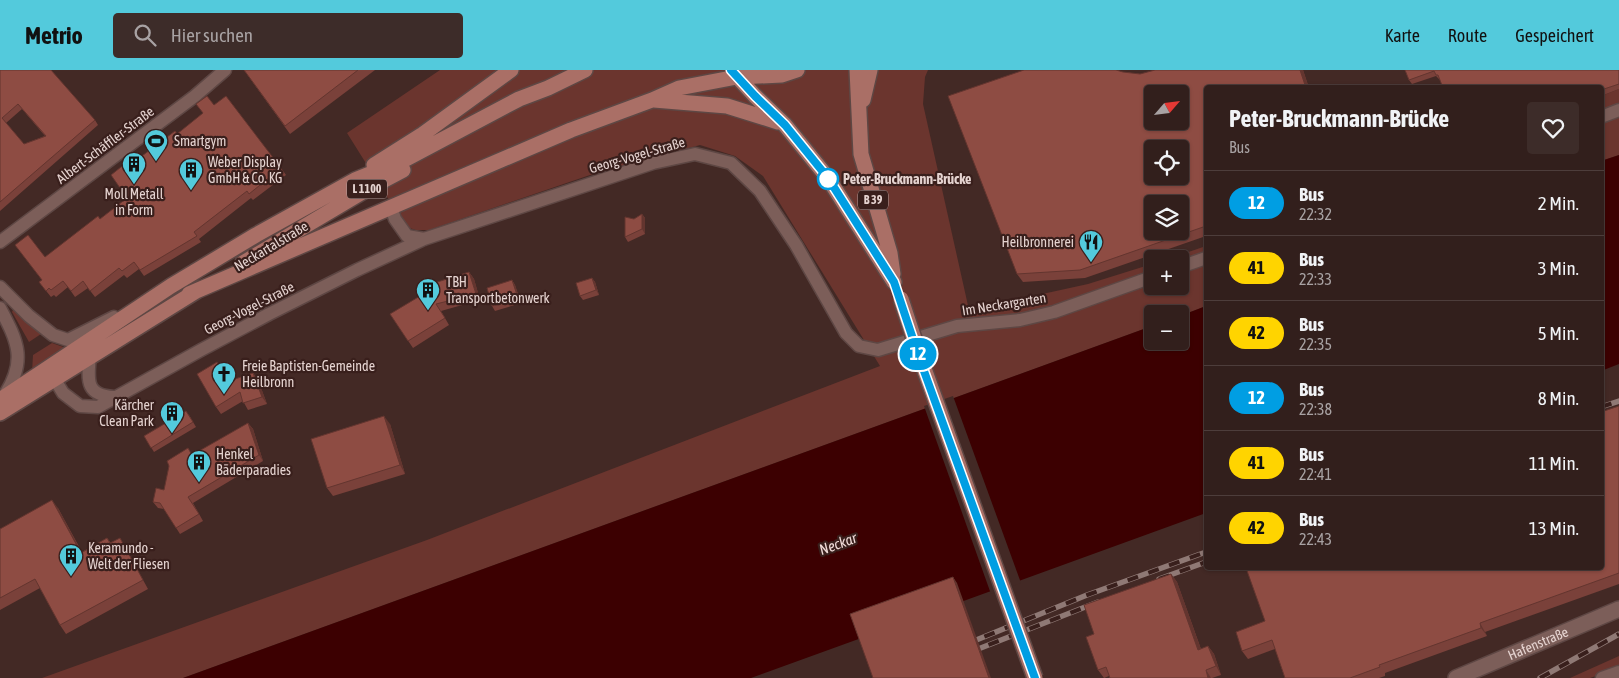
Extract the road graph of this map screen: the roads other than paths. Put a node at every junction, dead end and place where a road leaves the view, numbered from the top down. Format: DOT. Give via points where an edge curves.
graph roads {
  1 [pos="225,70"];
  2 [pos="511,70"];
  3 [pos="585,70"];
  4 [pos="796,70"];
  5 [pos="857,70"];
  6 [pos="870,70"];
  7 [pos="734,73"];
  8 [pos="548,88"];
  9 [pos="652,100"];
  10 [pos="1619,110"];
  11 [pos="859,116"];
  12 [pos="1604,116"];
  13 [pos="785,125"];
  14 [pos="356,180"];
  15 [pos="391,207"];
  16 [pos="424,239"];
  17 [pos="0,242"];
  18 [pos="1204,259"];
  19 [pos="1189,264"];
  20 [pos="1144,280"];
  21 [pos="894,282"];
  22 [pos="171,286"];
  23 [pos="0,287"];
  24 [pos="189,294"];
  25 [pos="0,308"];
  26 [pos="859,346"];
  27 [pos="90,356"];
  28 [pos="51,373"];
  29 [pos="118,397"];
  30 [pos="1,404"];
  31 [pos="1619,609"];
  32 [pos="1619,672"];
  33 [pos="1035,678"];
  34 [pos="1456,678"];
  35 [pos="1602,678"];
  1 -- 17 [label="street, Albert-Schäffler-Straße"];
  2 -- 14 [label="main road"];
  3 -- 8 [label="main road, Neckartalstraße / L 1100"];
  4 -- 7 [label="main road" via="782,75"];
  5 -- 11 [label="main road, B 39"];
  6 -- 11 [label="main road"];
  7 -- 9 [label="main road" via="679,88"];
  7 -- 13 [label="main road, B 39"];
  8 -- 14 [label="main road, Neckartalstraße / L 1100" via="519,99 402,161"];
  8 -- 24 [label="main road, Neckartalstraße / L 1100"];
  9 -- 13 [label="main road" via="727,106"];
  9 -- 15 [label="main road" via="571,130"];
  10 -- 12 [label="street"];
  11 -- 21 [label="main road, B 39" via="861,154 890,253"];
  13 -- 21 [label="main road, B 39" via="828,178"];
  14 -- 22 [label="main road, Neckartalstraße / L 1100"];
  15 -- 16 [label="street" via="407,236"];
  15 -- 24 [label="main road"];
  16 -- 26 [label="street, Georg-Vogel-Straße" via="653,163 695,154 731,163 760,191 796,245 846,333"];
  16 -- 29 [label="street, Georg-Vogel-Straße" via="269,314"];
  18 -- 19 [label="street"];
  20 -- 26 [label="street, Im Neckargarten" via="1045,314 993,324 957,326 878,350"];
  21 -- 33 [label="main road, B 39, bridge"];
  22 -- 23 [label="street" via="68,340 53,335"];
  22 -- 28 [label="main road, Neckartalstraße / L 1100"];
  24 -- 27 [label="main road, Neckartalstraße / L 1100"];
  25 -- 30 [label="street" via="13,332 19,356 14,382"];
  27 -- 28 [label="main road, Neckartalstraße / L 1100"];
  27 -- 29 [label="street" via="88,378 93,390 103,397"];
  28 -- 29 [label="street, Georg-Vogel-Straße" via="63,393 80,406 98,408"];
  28 -- 30 [label="main road, Neckartalstraße / L 1100"];
  31 -- 34 [label="main road, Hafenstraße"];
  32 -- 35 [label="street"];
}
